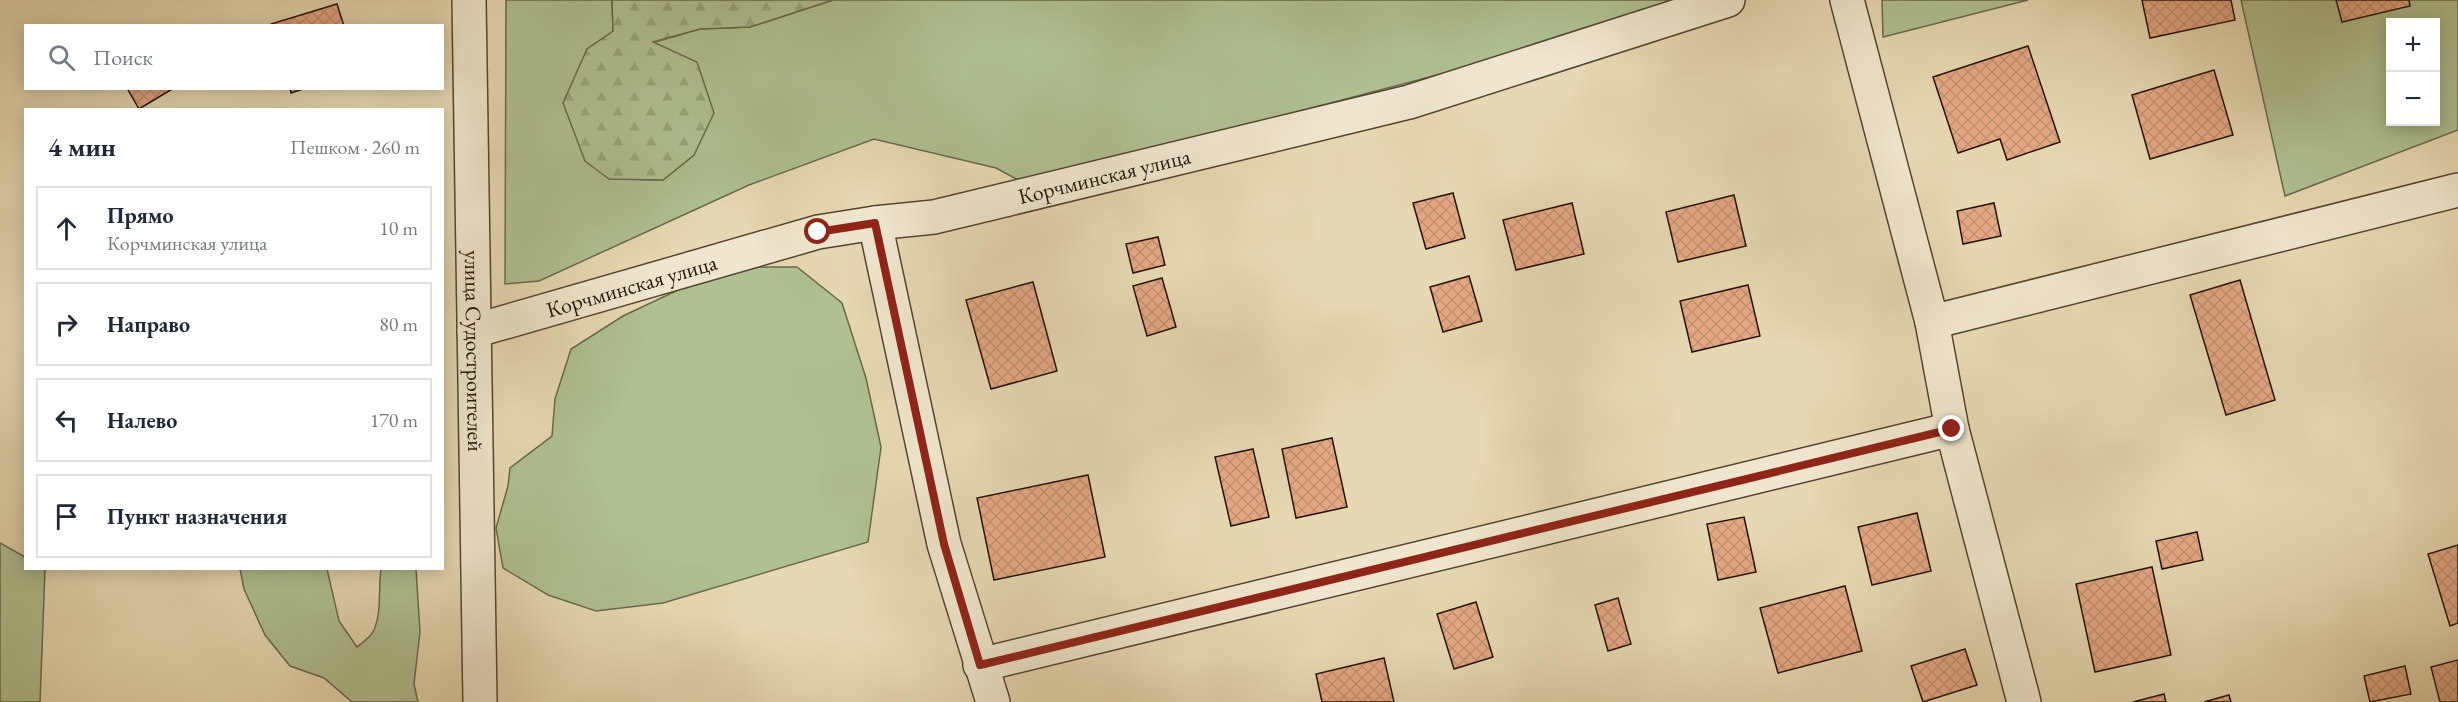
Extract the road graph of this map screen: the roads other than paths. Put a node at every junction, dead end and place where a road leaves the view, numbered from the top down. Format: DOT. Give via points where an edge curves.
graph roads {
  1 [pos="469,0"];
  2 [pos="1728,0"];
  3 [pos="1847,0"];
  4 [pos="2458,190"];
  5 [pos="875,223"];
  6 [pos="1932,322"];
  7 [pos="474,330"];
  8 [pos="1952,429"];
  9 [pos="980,665"];
  10 [pos="480,702"];
  11 [pos="993,702"];
  12 [pos="2024,702"];
  1 -- 7 [label="street, улица Судостроителей"];
  2 -- 5 [label="street, Корчминская улица" via="1409,102 934,217"];
  3 -- 6 [label="street"];
  4 -- 6 [label="street"];
  5 -- 7 [label="street, Корчминская улица" via="818,232"];
  5 -- 9 [label="street" via="944,544"];
  6 -- 8 [label="street"];
  7 -- 10 [label="street, улица Судостроителей"];
  8 -- 9 [label="street"];
  8 -- 12 [label="street"];
  9 -- 11 [label="street"];
}
